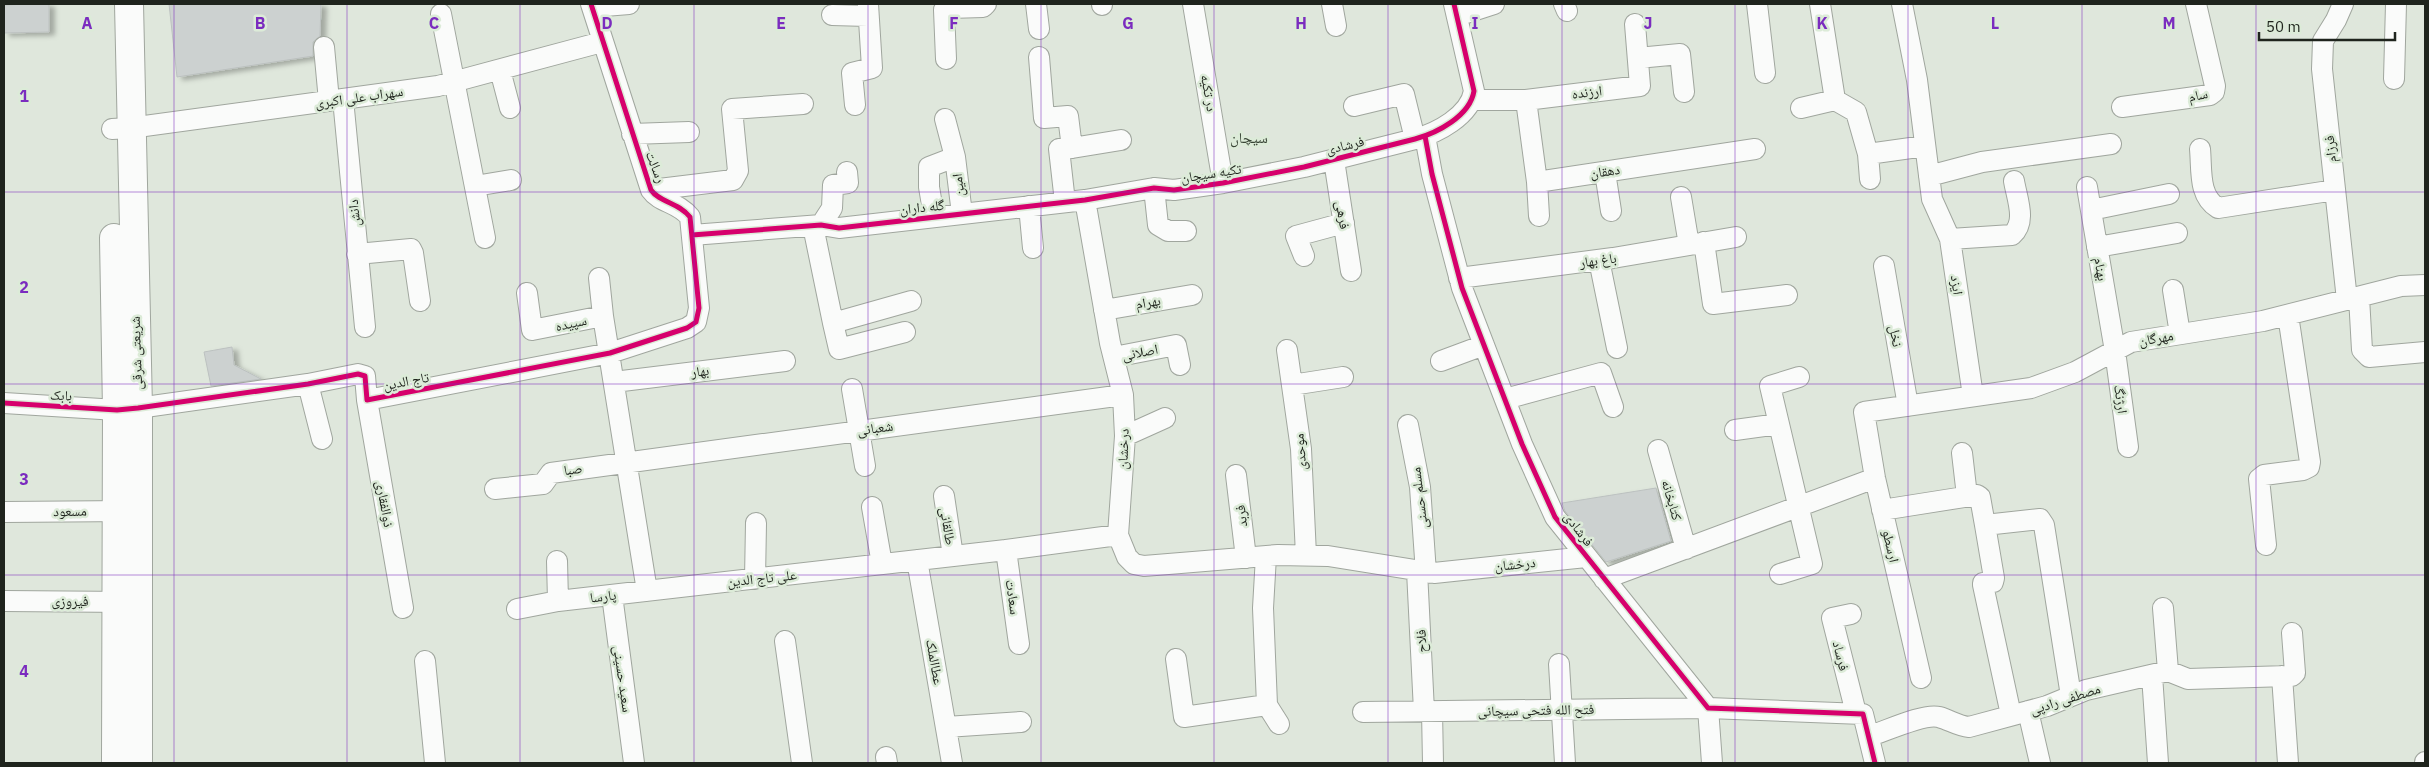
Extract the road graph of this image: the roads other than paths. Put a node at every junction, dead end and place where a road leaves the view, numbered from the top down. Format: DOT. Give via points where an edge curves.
graph roads {
  1 [pos="111,4"];
  2 [pos="129,4"];
  3 [pos="629,4"];
  4 [pos="986,4"];
  5 [pos="1036,4"];
  6 [pos="1192,4"];
  7 [pos="1332,4"];
  8 [pos="1494,4"];
  9 [pos="1757,4"];
  10 [pos="1820,4"];
  11 [pos="1902,4"];
  12 [pos="2196,4"];
  13 [pos="2343,4"];
  14 [pos="2347,4"];
  15 [pos="2396,4"];
  16 [pos="591,5"];
  17 [pos="868,10"];
  18 [pos="1455,10"];
  19 [pos="441,14"];
  20 [pos="832,15"];
  21 [pos="1636,24"];
  22 [pos="1336,26"];
  23 [pos="1039,29"];
  24 [pos="602,42"];
  25 [pos="324,46"];
  26 [pos="1039,57"];
  27 [pos="1638,58"];
  28 [pos="946,59"];
  29 [pos="500,70"];
  30 [pos="1765,74"];
  31 [pos="2394,79"];
  32 [pos="454,82"];
  33 [pos="1684,92"];
  34 [pos="336,100"];
  35 [pos="1472,100"];
  36 [pos="1526,100"];
  37 [pos="1835,100"];
  38 [pos="803,104"];
  39 [pos="855,105"];
  40 [pos="1354,106"];
  41 [pos="2122,107"];
  42 [pos="510,108"];
  43 [pos="1801,108"];
  44 [pos="945,119"];
  45 [pos="121,128"];
  46 [pos="689,132"];
  47 [pos="632,134"];
  48 [pos="1420,138"];
  49 [pos="1121,140"];
  50 [pos="2111,144"];
  51 [pos="1925,146"];
  52 [pos="1072,148"];
  53 [pos="2200,148"];
  54 [pos="1755,149"];
  55 [pos="1868,154"];
  56 [pos="955,157"];
  57 [pos="1334,160"];
  58 [pos="847,172"];
  59 [pos="1605,172"];
  60 [pos="1270,174"];
  61 [pos="1929,176"];
  62 [pos="1870,179"];
  63 [pos="512,180"];
  64 [pos="2014,181"];
  65 [pos="1537,182"];
  66 [pos="1224,183"];
  67 [pos="475,186"];
  68 [pos="2087,187"];
  69 [pos="1154,188"];
  70 [pos="651,190"];
  71 [pos="2334,190"];
  72 [pos="2169,194"];
  73 [pos="1681,197"];
  74 [pos="1085,200"];
  75 [pos="1065,202"];
  76 [pos="1029,206"];
  77 [pos="2091,210"];
  78 [pos="1611,211"];
  79 [pos="962,214"];
  80 [pos="1539,216"];
  81 [pos="934,217"];
  82 [pos="1344,223"];
  83 [pos="817,226"];
  84 [pos="1186,231"];
  85 [pos="2177,233"];
  86 [pos="692,235"];
  87 [pos="1736,237"];
  88 [pos="485,238"];
  89 [pos="1950,239"];
  90 [pos="1696,244"];
  91 [pos="2097,247"];
  92 [pos="1033,248"];
  93 [pos="358,254"];
  94 [pos="1304,256"];
  95 [pos="1599,260"];
  96 [pos="1884,266"];
  97 [pos="1352,271"];
  98 [pos="599,278"];
  99 [pos="1459,278"];
  100 [pos="2425,285"];
  101 [pos="2173,290"];
  102 [pos="527,293"];
  103 [pos="1192,295"];
  104 [pos="1786,295"];
  105 [pos="2353,298"];
  106 [pos="420,301"];
  107 [pos="911,301"];
  108 [pos="1104,310"];
  109 [pos="2288,315"];
  110 [pos="603,316"];
  111 [pos="833,324"];
  112 [pos="364,327"];
  113 [pos="905,332"];
  114 [pos="2180,334"];
  115 [pos="1484,345"];
  116 [pos="1617,348"];
  117 [pos="1287,350"];
  118 [pos="2115,351"];
  119 [pos="2425,352"];
  120 [pos="610,353"];
  121 [pos="1114,357"];
  122 [pos="785,361"];
  123 [pos="1441,361"];
  124 [pos="1180,365"];
  125 [pos="1343,377"];
  126 [pos="1799,377"];
  127 [pos="614,382"];
  128 [pos="308,384"];
  129 [pos="1292,386"];
  130 [pos="852,389"];
  131 [pos="1122,394"];
  132 [pos="1973,396"];
  133 [pos="1504,399"];
  134 [pos="367,400"];
  135 [pos="4,403"];
  136 [pos="1908,406"];
  137 [pos="1613,407"];
  138 [pos="127,409"];
  139 [pos="1864,412"];
  140 [pos="1165,418"];
  141 [pos="1779,424"];
  142 [pos="1408,425"];
  143 [pos="859,430"];
  144 [pos="1735,430"];
  145 [pos="1125,436"];
  146 [pos="322,439"];
  147 [pos="2128,447"];
  148 [pos="1658,450"];
  149 [pos="1962,453"];
  150 [pos="627,461"];
  151 [pos="865,466"];
  152 [pos="1236,475"];
  153 [pos="1875,478"];
  154 [pos="495,490"];
  155 [pos="944,496"];
  156 [pos="1967,496"];
  157 [pos="872,507"];
  158 [pos="1798,507"];
  159 [pos="1882,510"];
  160 [pos="126,511"];
  161 [pos="4,512"];
  162 [pos="756,523"];
  163 [pos="1985,525"];
  164 [pos="1118,535"];
  165 [pos="2266,545"];
  166 [pos="1686,548"];
  167 [pos="1006,550"];
  168 [pos="1306,555"];
  169 [pos="953,556"];
  170 [pos="1266,556"];
  171 [pos="1586,557"];
  172 [pos="1246,558"];
  173 [pos="918,560"];
  174 [pos="557,561"];
  175 [pos="882,564"];
  176 [pos="1422,572"];
  177 [pos="1780,574"];
  178 [pos="755,579"];
  179 [pos="1604,579"];
  180 [pos="647,591"];
  181 [pos="612,595"];
  182 [pos="4,601"];
  183 [pos="558,601"];
  184 [pos="127,602"];
  185 [pos="403,608"];
  186 [pos="2163,608"];
  187 [pos="517,609"];
  188 [pos="1851,614"];
  189 [pos="2292,633"];
  190 [pos="785,641"];
  191 [pos="1019,644"];
  192 [pos="1176,659"];
  193 [pos="425,661"];
  194 [pos="1559,664"];
  195 [pos="2160,673"];
  196 [pos="2288,676"];
  197 [pos="1921,678"];
  198 [pos="2071,696"];
  199 [pos="1268,705"];
  200 [pos="1708,708"];
  201 [pos="1563,709"];
  202 [pos="1428,711"];
  203 [pos="1364,712"];
  204 [pos="1856,713"];
  205 [pos="2019,713"];
  206 [pos="1021,722"];
  207 [pos="1279,724"];
  208 [pos="946,728"];
  209 [pos="1870,736"];
  210 [pos="116,763"];
  211 [pos="138,763"];
  212 [pos="435,763"];
  213 [pos="634,763"];
  214 [pos="802,763"];
  215 [pos="952,763"];
  216 [pos="1433,763"];
  217 [pos="1565,763"];
  218 [pos="1712,763"];
  219 [pos="1875,763"];
  220 [pos="2040,763"];
  221 [pos="2158,763"];
  222 [pos="2288,763"];
  1 -- 45 [label="main road, شریعتی شرقی"];
  2 -- 45 [label="main road, شریعتی شرقی"];
  3 -- 16 [label="street"];
  4 -- 28 [label="street" via="984,7 944,10"];
  5 -- 23 [label="street"];
  6 -- 66 [label="street, در تکیه"];
  7 -- 22 [label="street"];
  8 -- 18 [label="street"];
  9 -- 30 [label="street"];
  10 -- 37 [label="street"];
  11 -- 51 [label="street, ایزد" via="1918,80"];
  12 -- 41 [label="street, سام" via="2214,92"];
  13 -- 14 [label="street"];
  13 -- 71 [label="street, فرزام" via="2323,41 2322,69"];
  15 -- 31 [label="street"];
  16 -- 24 [label="street, رسالت"];
  17 -- 20 [label="street"];
  17 -- 39 [label="street" via="872,68 852,73"];
  18 -- 35 [label="street" via="1474,91"];
  19 -- 32 [label="street"];
  21 -- 27 [label="street, ارزنده"];
  24 -- 29 [label="street, سهراب علی اکبری"];
  24 -- 47 [label="street, رسالت"];
  25 -- 34 [label="street, دانش"];
  26 -- 52 [label="street" via="1044,118 1068,116"];
  27 -- 33 [label="street" via="1680,54"];
  27 -- 36 [label="street, ارزنده" via="1640,86"];
  29 -- 32 [label="street, سهراب علی اکبری"];
  29 -- 42 [label="street"];
  32 -- 34 [label="street, سهراب علی اکبری"];
  32 -- 67 [label="street"];
  34 -- 45 [label="street, سهراب علی اکبری"];
  34 -- 93 [label="street, دانش"];
  35 -- 36 [label="street, ارزنده"];
  35 -- 48 [label="street, فرشادی" via="1462,114"];
  36 -- 65 [label="street"];
  37 -- 43 [label="street"];
  37 -- 55 [label="street" via="1856,112"];
  38 -- 70 [label="street" via="732,109 738,172 733,180"];
  40 -- 48 [label="street" via="1404,94"];
  44 -- 56 [label="street, امین"];
  45 -- 138 [label="main road, شریعتی شرقی"];
  46 -- 47 [label="street"];
  47 -- 70 [label="street, رسالت"];
  48 -- 57 [label="street, فرشادی"];
  48 -- 99 [label="street, فرشادی"];
  49 -- 52 [label="street"];
  50 -- 61 [label="street" via="1982,162"];
  51 -- 55 [label="street"];
  51 -- 61 [label="street, ایزد"];
  52 -- 75 [label="street" via="1059,149"];
  53 -- 71 [label="street" via="2205,196 2218,208"];
  54 -- 59 [label="street, دهقان"];
  55 -- 62 [label="street"];
  56 -- 79 [label="street, امین"];
  56 -- 81 [label="street" via="929,167"];
  57 -- 60 [label="street, فرشادی"];
  57 -- 82 [label="street, فرهی"];
  58 -- 83 [label="street" via="848,183 833,185 832,208"];
  59 -- 65 [label="street, دهقان"];
  59 -- 78 [label="street"];
  60 -- 66 [label="street, تکیه سیچان"];
  61 -- 89 [label="street, ایزد" via="1932,199"];
  63 -- 67 [label="street"];
  64 -- 89 [label="street" via="2021,221 2018,230 2012,235"];
  65 -- 80 [label="street"];
  66 -- 69 [label="street, تکیه سیچان" via="1174,190"];
  67 -- 88 [label="street"];
  68 -- 77 [label="street, بهنام"];
  69 -- 74 [label="street, گله داران"];
  69 -- 84 [label="street" via="1158,225 1168,231"];
  70 -- 86 [label="street, رسالت" via="659,198 684,209 690,217"];
  71 -- 105 [label="street, فرزام"];
  72 -- 77 [label="street"];
  73 -- 90 [label="street"];
  74 -- 75 [label="street, گله داران"];
  74 -- 108 [label="street, درخشان"];
  75 -- 76 [label="street, گله داران"];
  76 -- 79 [label="street, گله داران"];
  76 -- 92 [label="street"];
  77 -- 91 [label="street, بهنام"];
  79 -- 81 [label="street, گله داران"];
  81 -- 83 [label="street, گله داران" via="839,228"];
  82 -- 94 [label="street" via="1296,236"];
  82 -- 97 [label="street, فرهی"];
  83 -- 86 [label="street, گله داران"];
  83 -- 111 [label="street"];
  85 -- 91 [label="street"];
  86 -- 120 [label="street, رسالت" via="699,308 696,322 687,328"];
  87 -- 90 [label="street, باغ بهار"];
  89 -- 132 [label="street, ایزد"];
  90 -- 95 [label="street, باغ بهار"];
  90 -- 104 [label="street" via="1713,304"];
  91 -- 118 [label="street, بهنام"];
  93 -- 106 [label="street" via="411,249"];
  93 -- 112 [label="street, دانش"];
  95 -- 99 [label="street, باغ بهار"];
  95 -- 116 [label="street"];
  96 -- 136 [label="street, نخل"];
  98 -- 110 [label="street"];
  99 -- 115 [label="street, فرشادی"];
  100 -- 105 [label="street, مهرگان" via="2400,286"];
  101 -- 114 [label="street"];
  102 -- 110 [label="street, سپیده" via="532,330"];
  103 -- 108 [label="street, بهرام"];
  105 -- 109 [label="street, مهرگان"];
  105 -- 119 [label="street, فرزام" via="2364,355"];
  107 -- 111 [label="street"];
  108 -- 121 [label="street, درخشان"];
  109 -- 114 [label="street, مهرگان"];
  109 -- 165 [label="street" via="2310,462 2309,467 2303,470 2259,479"];
  110 -- 120 [label="street, سپیده"];
  111 -- 113 [label="street" via="839,349"];
  114 -- 118 [label="street, مهرگان" via="2131,342"];
  115 -- 123 [label="street"];
  115 -- 133 [label="street, فرشادی"];
  117 -- 129 [label="street, موحدی"];
  118 -- 132 [label="street, مهرگان" via="2075,372 2032,388"];
  118 -- 147 [label="street, ارژنگ"];
  120 -- 127 [label="street"];
  120 -- 134 [label="street, تاج الدین"];
  121 -- 124 [label="street, اصلانی" via="1176,345"];
  121 -- 131 [label="street, درخشان"];
  122 -- 127 [label="street, بهار"];
  125 -- 129 [label="street"];
  126 -- 141 [label="street" via="1770,386"];
  127 -- 150 [label="street"];
  128 -- 134 [label="street, تاج الدین" via="362,374 365,376"];
  128 -- 138 [label="street, تاج الدین"];
  128 -- 146 [label="street"];
  129 -- 168 [label="street, موحدی" via="1301,449"];
  130 -- 143 [label="street"];
  131 -- 143 [label="street, شعبانی"];
  131 -- 145 [label="street, درخشان"];
  132 -- 136 [label="street, مهرگان"];
  133 -- 137 [label="street" via="1601,372"];
  133 -- 171 [label="street, فرشادی" via="1556,517"];
  134 -- 185 [label="street, ذوالفقاری"];
  135 -- 138 [label="street, بابک"];
  136 -- 139 [label="street, مهرگان"];
  138 -- 160 [label="main road, شریعتی شرقی"];
  139 -- 153 [label="street, ارسطو"];
  140 -- 145 [label="street"];
  141 -- 144 [label="street"];
  141 -- 158 [label="street"];
  142 -- 176 [label="street, مسلم حسنی" via="1420,487"];
  143 -- 150 [label="street, شعبانی"];
  143 -- 151 [label="street"];
  145 -- 164 [label="street, درخشان"];
  148 -- 166 [label="street, کتابخانه"];
  149 -- 156 [label="street"];
  150 -- 154 [label="street, صبا" via="551,473 543,484"];
  150 -- 180 [label="street"];
  152 -- 172 [label="street, فربد"];
  153 -- 158 [label="street"];
  153 -- 159 [label="street, ارسطو"];
  155 -- 169 [label="street, طالقانی"];
  156 -- 159 [label="street"];
  156 -- 163 [label="street" via="1980,497"];
  157 -- 175 [label="street"];
  158 -- 166 [label="street"];
  158 -- 177 [label="street" via="1812,564"];
  159 -- 197 [label="street, ارسطو"];
  160 -- 161 [label="street, مسعود"];
  160 -- 184 [label="main road, شریعتی شرقی"];
  162 -- 178 [label="street"];
  163 -- 198 [label="street" via="2040,518 2044,525"];
  163 -- 205 [label="street" via="1994,578 1993,582 1983,585"];
  164 -- 167 [label="street, علی تاج الدین"];
  164 -- 172 [label="street, درخشان" via="1127,557 1134,564 1144,566"];
  166 -- 179 [label="street"];
  167 -- 169 [label="street, علی تاج الدین"];
  167 -- 191 [label="street, سعادت"];
  168 -- 170 [label="street, درخشان"];
  168 -- 176 [label="street, درخشان"];
  169 -- 173 [label="street, علی تاج الدین"];
  170 -- 172 [label="street, درخشان"];
  170 -- 199 [label="street" via="1263,608"];
  171 -- 176 [label="street, درخشان"];
  171 -- 179 [label="street, فرشادی"];
  173 -- 175 [label="street, علی تاج الدین"];
  173 -- 208 [label="street, عطاالملک"];
  174 -- 183 [label="street"];
  175 -- 178 [label="street, علی تاج الدین"];
  176 -- 202 [label="street, فلاح"];
  178 -- 180 [label="street, علی تاج الدین"];
  179 -- 200 [label="street, فرشادی"];
  180 -- 181 [label="street, پارسا"];
  181 -- 183 [label="street, پارسا"];
  181 -- 213 [label="street, سعید حسینی"];
  182 -- 184 [label="street, فیروزی"];
  183 -- 187 [label="street, پارسا"];
  184 -- 210 [label="main road, شریعتی شرقی"];
  184 -- 211 [label="main road, شریعتی شرقی"];
  186 -- 195 [label="street"];
  188 -- 204 [label="street, فرساد" via="1832,618"];
  189 -- 196 [label="street"];
  190 -- 214 [label="street"];
  192 -- 199 [label="street" via="1184,717"];
  193 -- 212 [label="street"];
  194 -- 201 [label="street"];
  195 -- 196 [label="street" via="2188,679"];
  195 -- 198 [label="street, مصطفی رادپی"];
  195 -- 221 [label="street"];
  196 -- 222 [label="street"];
  198 -- 205 [label="street, مصطفی رادپی"];
  199 -- 207 [label="street"];
  200 -- 201 [label="street, فتح الله فتحی سیچانی"];
  200 -- 204 [label="street"];
  200 -- 218 [label="street"];
  201 -- 202 [label="street, فتح الله فتحی سیچانی"];
  201 -- 217 [label="street"];
  202 -- 203 [label="street, فتح الله فتحی سیچانی"];
  202 -- 216 [label="street, فلاح"];
  204 -- 209 [label="street" via="1863,714"];
  205 -- 209 [label="street, مصطفی رادپی" via="1969,727 1928,717"];
  205 -- 220 [label="street"];
  206 -- 208 [label="street"];
  208 -- 215 [label="street, عطاالملک"];
  209 -- 219 [label="street"];
}
